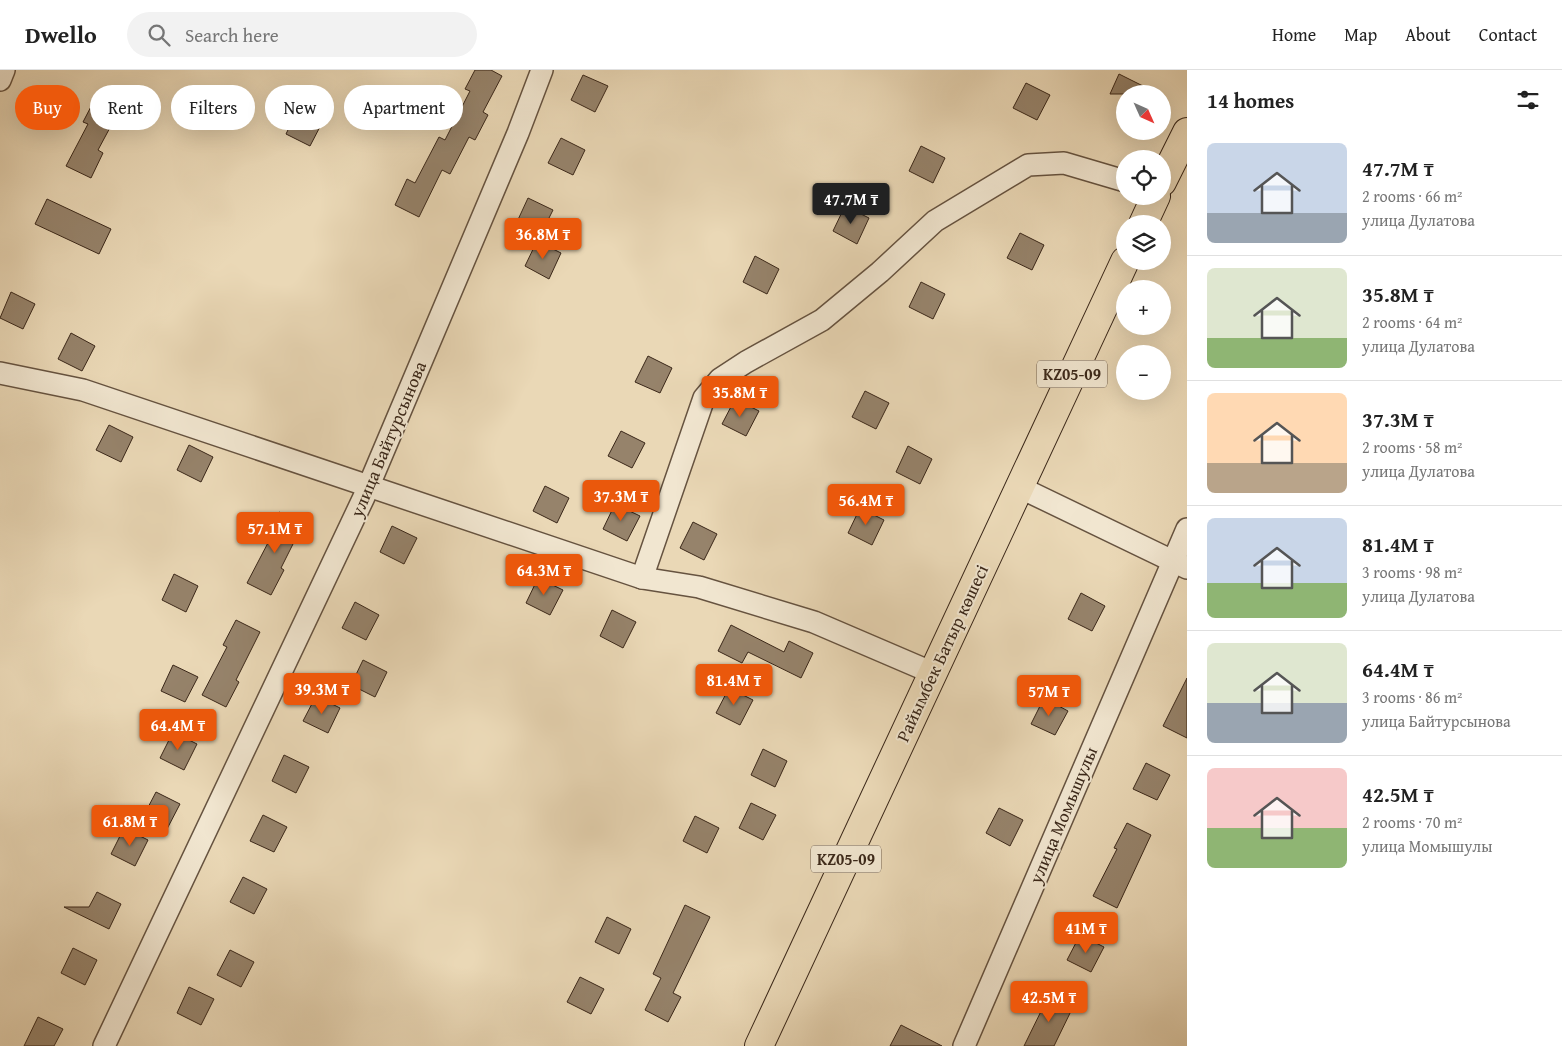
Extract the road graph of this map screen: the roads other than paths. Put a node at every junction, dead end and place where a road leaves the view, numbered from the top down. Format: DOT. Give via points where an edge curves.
graph roads {
  1 [pos="4,70"];
  2 [pos="542,70"];
  3 [pos="0,80"];
  4 [pos="1187,132"];
  5 [pos="1171,164"];
  6 [pos="1116,178"];
  7 [pos="1121,270"];
  8 [pos="0,373"];
  9 [pos="1019,486"];
  10 [pos="368,488"];
  11 [pos="1187,529"];
  12 [pos="1180,565"];
  13 [pos="642,578"];
  14 [pos="933,672"];
  15 [pos="104,1046"];
  16 [pos="759,1046"];
  17 [pos="964,1046"];
  1 -- 3 [label="street"];
  2 -- 10 [label="street, улица Байтурсынова"];
  4 -- 5 [label="main road"];
  6 -- 13 [label="street" via="1064,163 1028,165 934,221 822,320 720,379 704,398"];
  7 -- 9 [label="main road, Райымбек Батыр көшесі / KZ05-09"];
  8 -- 10 [label="street" via="83,390"];
  9 -- 12 [label="street"];
  9 -- 14 [label="main road, Райымбек Батыр көшесі / KZ05-09"];
  10 -- 13 [label="street"];
  10 -- 15 [label="street, улица Байтурсынова"];
  11 -- 12 [label="street, улица Момышулы"];
  12 -- 17 [label="street, улица Момышулы"];
  13 -- 14 [label="street" via="699,587 814,622"];
  14 -- 16 [label="main road, Райымбек Батыр көшесі / KZ05-09"];
}
